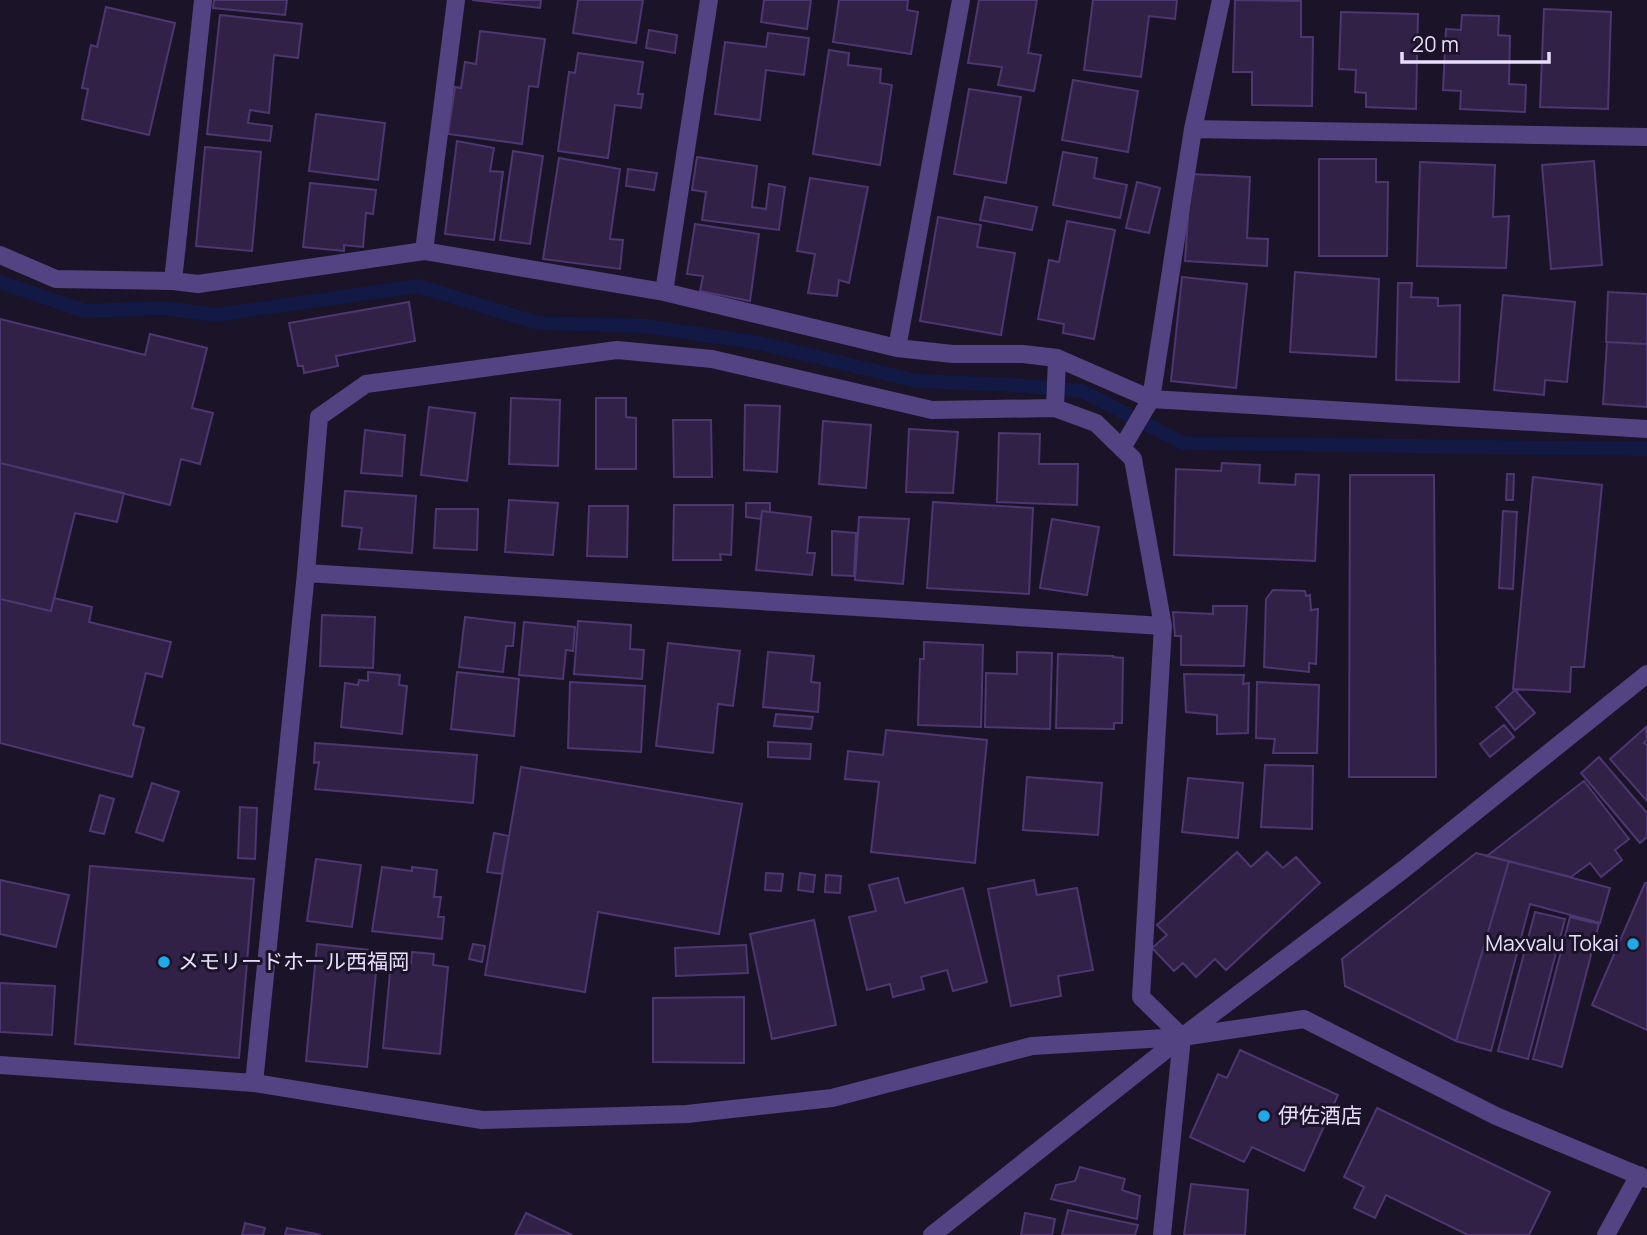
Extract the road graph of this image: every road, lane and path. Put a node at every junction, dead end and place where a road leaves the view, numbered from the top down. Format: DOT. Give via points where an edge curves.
graph roads {
  1 [pos="203,0"];
  2 [pos="456,0"];
  3 [pos="709,0"];
  4 [pos="961,0"];
  5 [pos="1221,0"];
  6 [pos="1193,129"];
  7 [pos="1647,137"];
  8 [pos="424,251"];
  9 [pos="0,256"];
  10 [pos="173,281"];
  11 [pos="664,292"];
  12 [pos="897,348"];
  13 [pos="1057,358"];
  14 [pos="1151,400"];
  15 [pos="1055,408"];
  16 [pos="1647,429"];
  17 [pos="1122,448"];
  18 [pos="306,573"];
  19 [pos="1163,626"];
  20 [pos="1647,674"];
  21 [pos="1182,1037"];
  22 [pos="0,1065"];
  23 [pos="254,1083"];
  24 [pos="1643,1177"];
  25 [pos="932,1235"];
  26 [pos="1162,1235"];
  27 [pos="1606,1235"];
  1 -- 10 [label="street"];
  2 -- 8 [label="street"];
  3 -- 11 [label="street"];
  4 -- 12 [label="street"];
  5 -- 6 [label="street"];
  6 -- 7 [label="street"];
  6 -- 14 [label="street"];
  8 -- 10 [label="street" via="198,284"];
  8 -- 11 [label="street"];
  9 -- 10 [label="street" via="57,279"];
  11 -- 12 [label="street"];
  12 -- 13 [label="street"];
  13 -- 14 [label="street"];
  13 -- 15 [label="street"];
  14 -- 16 [label="street"];
  14 -- 17 [label="street"];
  15 -- 17 [label="street" via="1097,423"];
  15 -- 18 [label="street" via="932,410 712,359 617,350 366,384 319,417"];
  17 -- 19 [label="street" via="1133,459"];
  18 -- 19 [label="street"];
  18 -- 23 [label="street"];
  19 -- 21 [label="street" via="1141,997"];
  20 -- 21 [label="street" via="1404,869"];
  21 -- 23 [label="street" via="1032,1046 832,1098 687,1114 482,1120"];
  21 -- 24 [label="street" via="1304,1019 1496,1116"];
  21 -- 25 [label="street"];
  21 -- 26 [label="street"];
  22 -- 23 [label="street"];
  24 -- 27 [label="street"];
}
